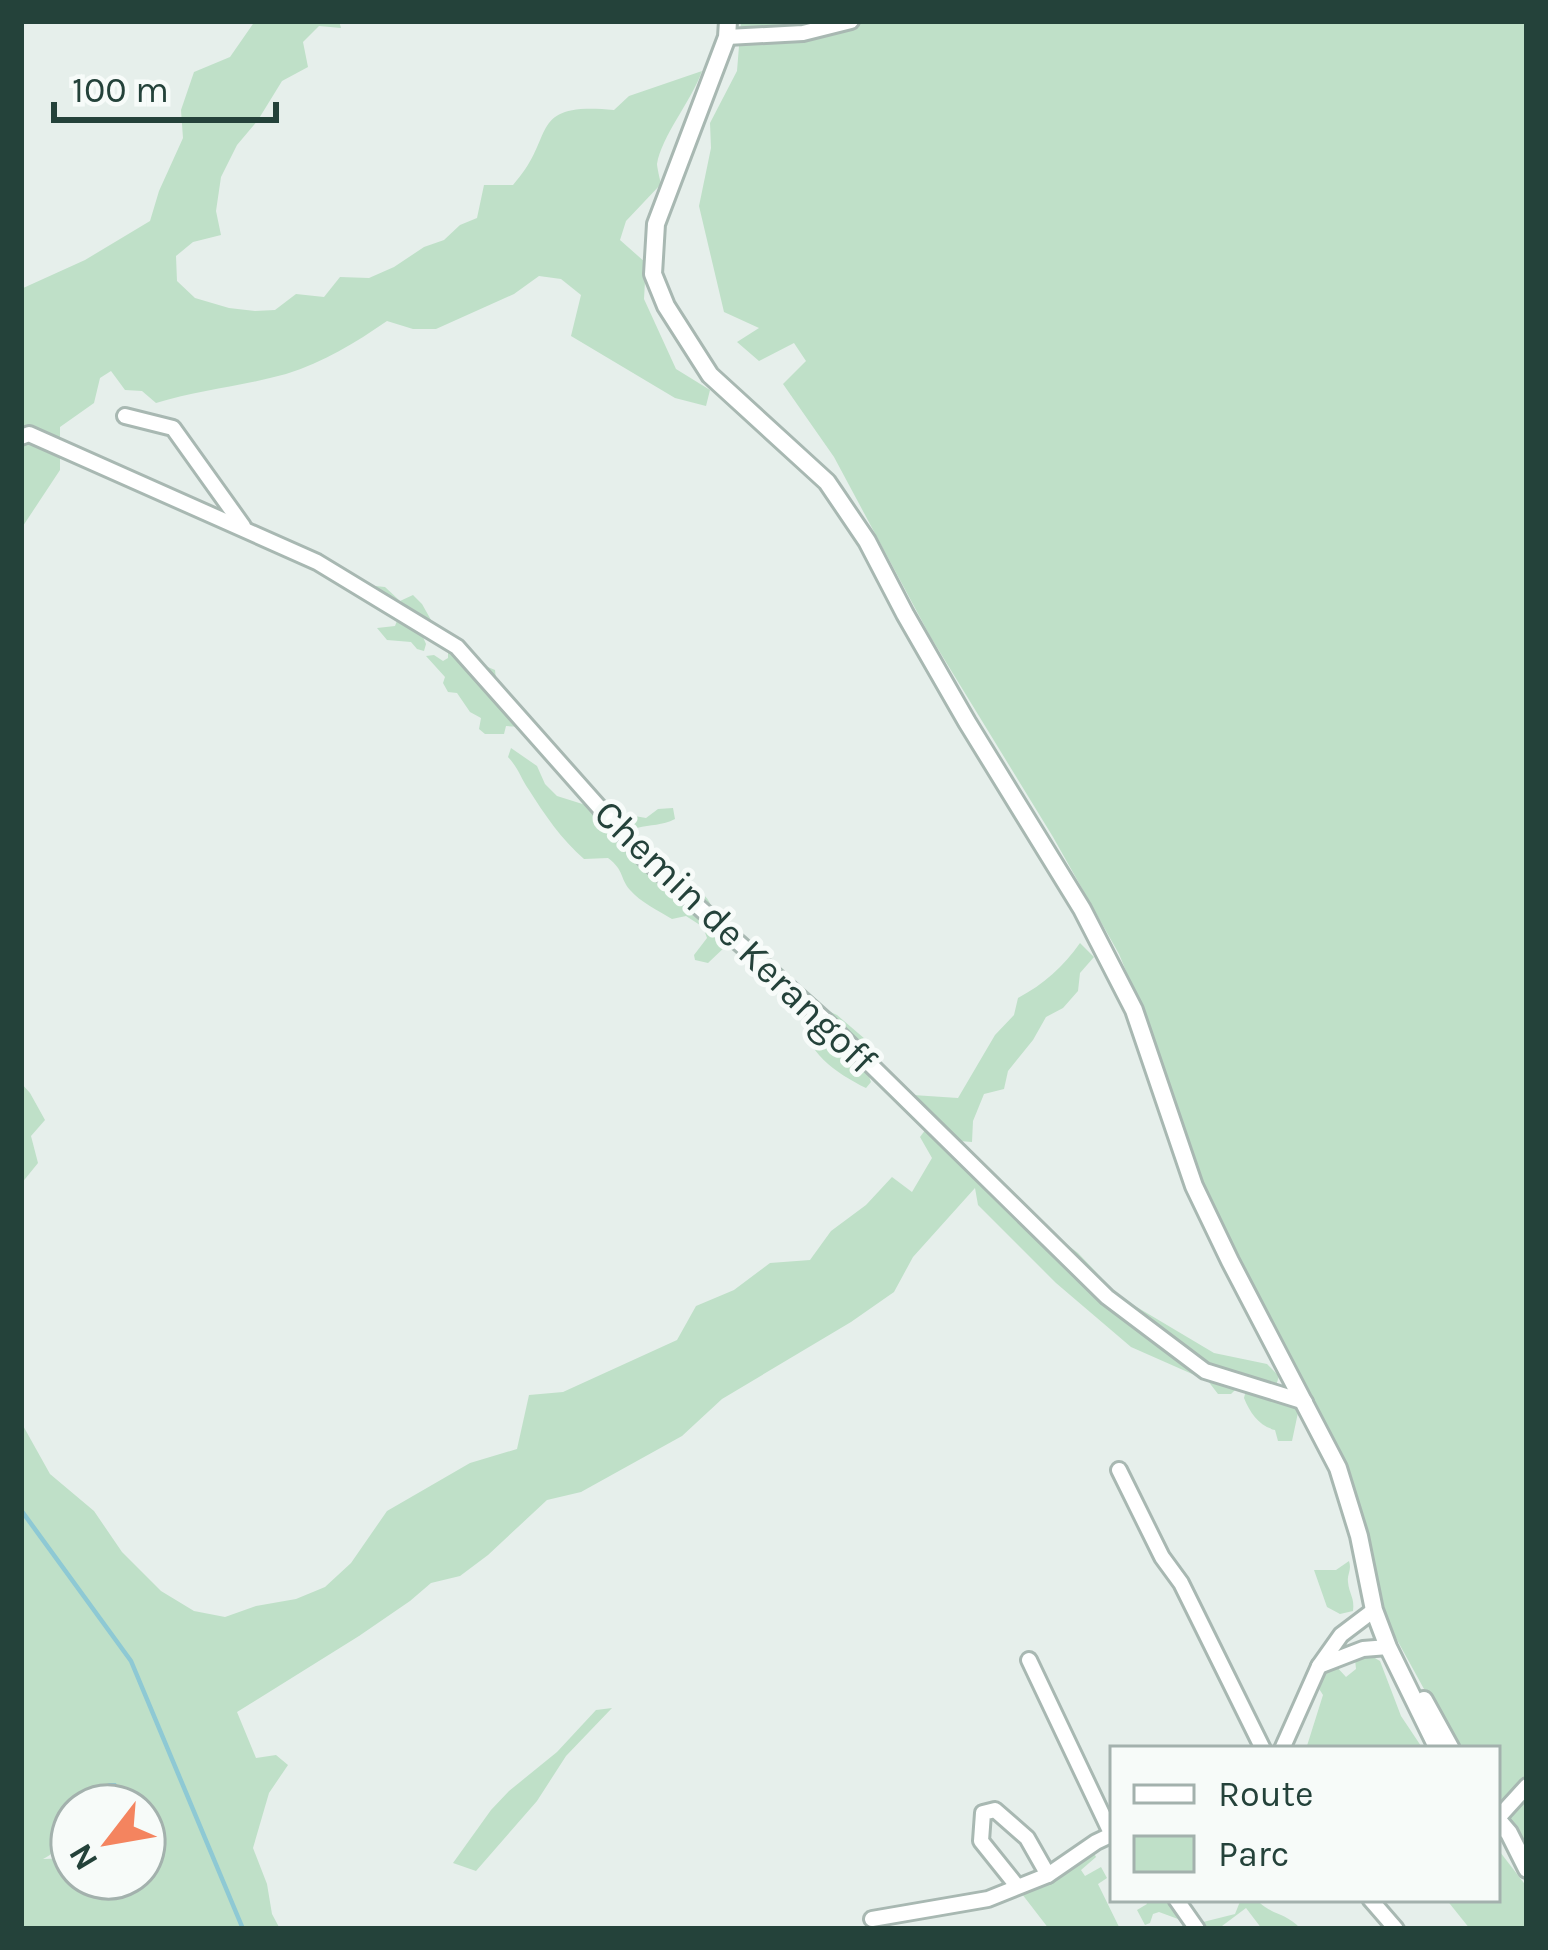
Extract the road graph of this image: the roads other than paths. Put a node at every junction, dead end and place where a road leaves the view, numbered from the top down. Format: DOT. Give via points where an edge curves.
graph roads {
  1 [pos="851,21"];
  2 [pos="727,29"];
  3 [pos="125,416"];
  4 [pos="21,437"];
  5 [pos="246,530"];
  6 [pos="1305,1402"];
  7 [pos="1119,1471"];
  8 [pos="1374,1610"];
  9 [pos="1388,1647"];
  10 [pos="1029,1660"];
  11 [pos="1318,1666"];
  12 [pos="1262,1746"];
  13 [pos="1283,1746"];
  14 [pos="1437,1746"];
  15 [pos="1449,1746"];
  16 [pos="1527,1786"];
  17 [pos="1500,1816"];
  18 [pos="1500,1822"];
  19 [pos="1110,1830"];
  20 [pos="1110,1835"];
  21 [pos="1500,1840"];
  22 [pos="1527,1872"];
  23 [pos="1048,1875"];
  24 [pos="1017,1886"];
  25 [pos="1178,1902"];
  26 [pos="1373,1902"];
  27 [pos="872,1919"];
  28 [pos="1197,1929"];
  29 [pos="1396,1929"];
  1 -- 2 [label="street" via="803,33"];
  2 -- 6 [label="street" via="656,224 653,274 666,306 710,375 827,482 1082,909 1134,1010 1194,1186"];
  3 -- 5 [label="street" via="173,428"];
  4 -- 5 [label="street, Chemin de Kerangoff"];
  5 -- 6 [label="street, Chemin de Kerangoff" via="317,562 457,647 645,859 825,1020 1107,1298 1205,1372"];
  6 -- 8 [label="street" via="1338,1468"];
  7 -- 12 [label="street"];
  8 -- 9 [label="street"];
  8 -- 11 [label="street"];
  8 -- 15 [label="street"];
  9 -- 11 [label="street"];
  9 -- 14 [label="street"];
  10 -- 19 [label="street"];
  11 -- 13 [label="street"];
  16 -- 17 [label="street"];
  18 -- 22 [label="street"];
  20 -- 23 [label="street"];
  21 -- 22 [label="street"];
  23 -- 24 [label="street"];
  23 -- 24 [label="street" via="1027,1838 995,1810 983,1814 981,1841"];
  24 -- 27 [label="street" via="988,1899"];
  25 -- 28 [label="street"];
  26 -- 29 [label="street"];
}
